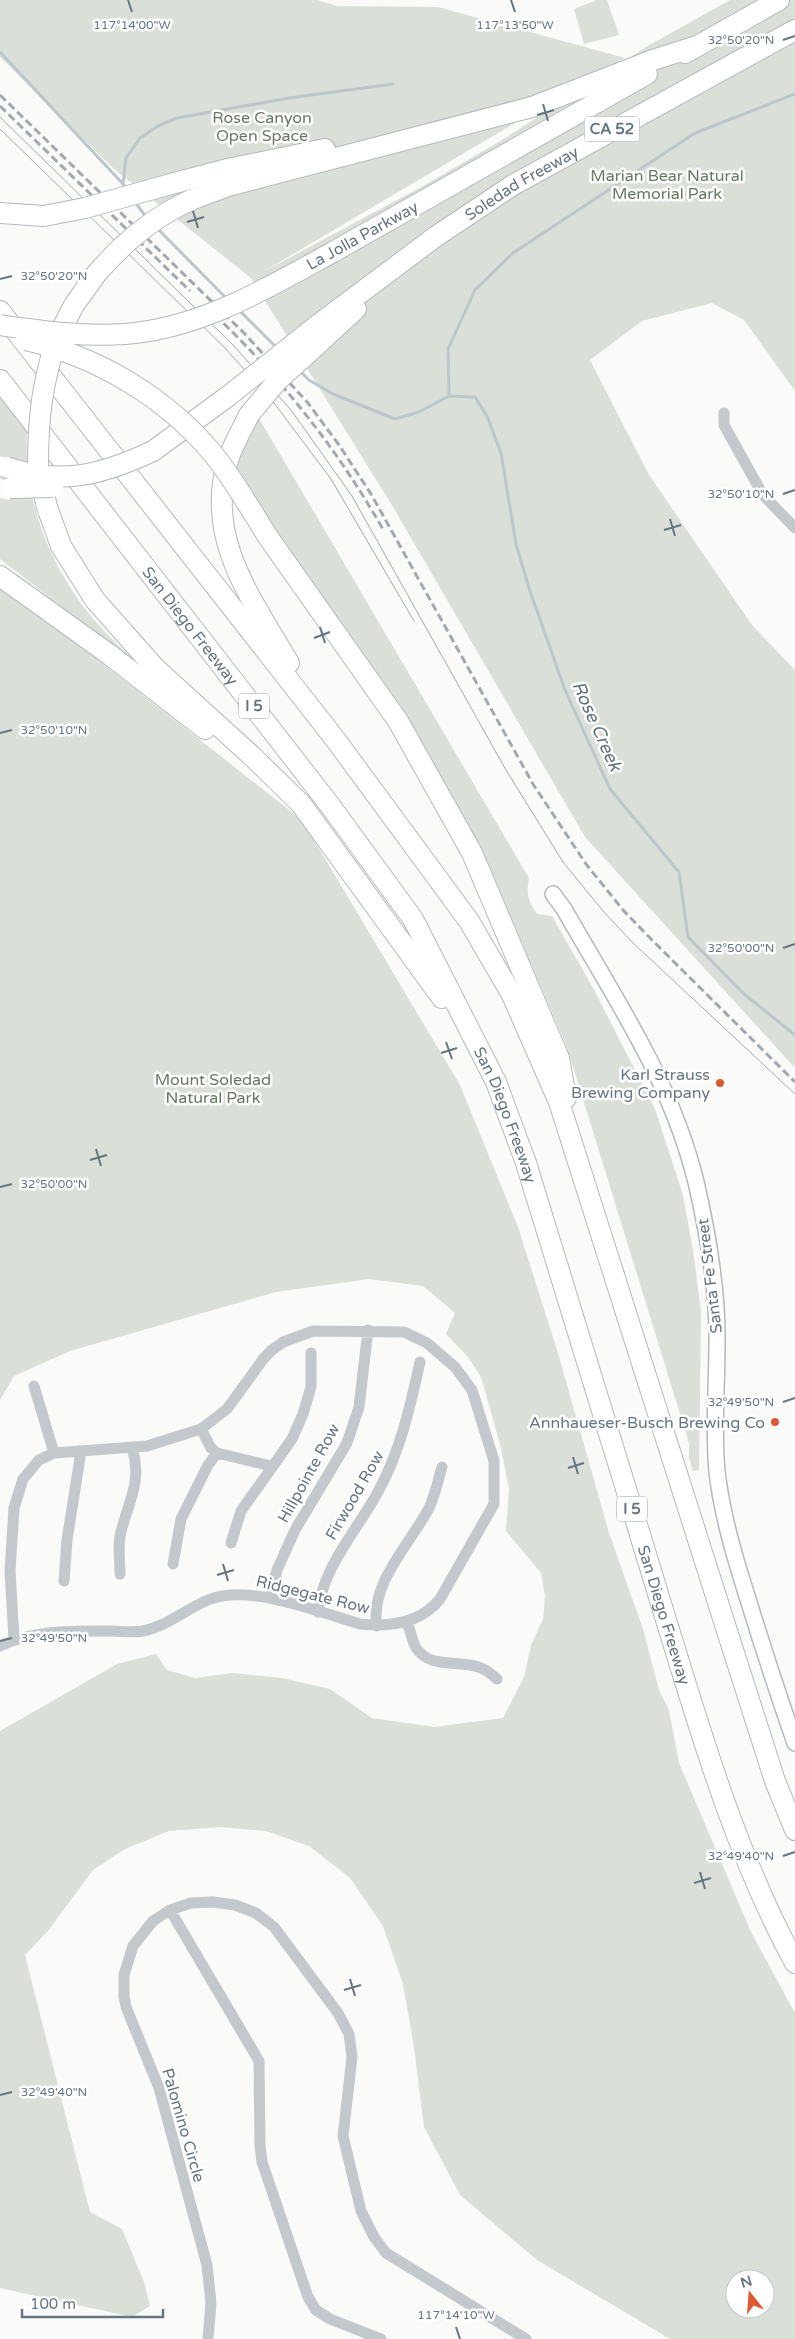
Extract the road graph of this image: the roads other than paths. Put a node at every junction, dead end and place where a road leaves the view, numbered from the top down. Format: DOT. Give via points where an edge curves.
graph roads {
  1 [pos="779,0"];
  2 [pos="795,30"];
  3 [pos="697,46"];
  4 [pos="434,133"];
  5 [pos="0,214"];
  6 [pos="0,312"];
  7 [pos="0,325"];
  8 [pos="0,334"];
  9 [pos="317,335"];
  10 [pos="0,380"];
  11 [pos="724,413"];
  12 [pos="153,451"];
  13 [pos="3,465"];
  14 [pos="5,488"];
  15 [pos="795,528"];
  16 [pos="0,576"];
  17 [pos="336,739"];
  18 [pos="301,804"];
  19 [pos="553,894"];
  20 [pos="480,1051"];
  21 [pos="578,1164"];
  22 [pos="368,1330"];
  23 [pos="311,1352"];
  24 [pos="420,1362"];
  25 [pos="34,1386"];
  26 [pos="201,1429"];
  27 [pos="132,1448"];
  28 [pos="79,1451"];
  29 [pos="54,1453"];
  30 [pos="217,1453"];
  31 [pos="272,1466"];
  32 [pos="442,1467"];
  33 [pos="231,1543"];
  34 [pos="173,1564"];
  35 [pos="120,1574"];
  36 [pos="64,1581"];
  37 [pos="270,1598"];
  38 [pos="318,1612"];
  39 [pos="407,1622"];
  40 [pos="377,1626"];
  41 [pos="14,1639"];
  42 [pos="0,1646"];
  43 [pos="497,1679"];
  44 [pos="795,1743"];
  45 [pos="795,1830"];
  46 [pos="170,1910"];
  47 [pos="795,1963"];
  48 [pos="208,2339"];
  49 [pos="381,2339"];
  50 [pos="526,2339"];
  1 -- 3 [label="highway"];
  2 -- 9 [label="highway, Soledad Freeway / CA 52" via="514,185 435,237"];
  3 -- 4 [label="highway" via="532,107"];
  3 -- 7 [label="highway, La Jolla Parkway, bridge" via="333,252 221,311 128,334 59,333"];
  4 -- 5 [label="highway, bridge" via="298,153 44,216"];
  4 -- 18 [label="highway, bridge" via="228,186 174,207 138,232 97,273 74,305 56,340 44,378 39,410 38,466 61,546 95,600 156,669"];
  6 -- 17 [label="highway, I 5"];
  8 -- 21 [label="highway, bridge" via="49,346 99,365 176,416 214,456 398,721 472,853 559,1058"];
  9 -- 12 [label="highway, bridge"];
  9 -- 17 [label="highway, bridge" via="249,415 229,457 222,501 227,547 239,578"];
  10 -- 20 [label="highway, San Diego Freeway / I 5" via="329,804 413,919"];
  11 -- 15 [label="street" via="724,425 763,495"];
  12 -- 13 [label="highway, bridge" via="114,468 69,478 33,476"];
  12 -- 14 [label="highway, bridge" via="118,471 75,484"];
  16 -- 18 [label="highway" via="110,655"];
  17 -- 21 [label="highway, I 5" via="469,921 507,987 559,1102"];
  18 -- 20 [label="highway"];
  19 -- 44 [label="street, Santa Fe Street" via="636,1030 656,1069 696,1181 715,1299 714,1429 721,1499 746,1593"];
  20 -- 47 [label="highway, San Diego Freeway / I 5" via="496,1082 526,1162 723,1796 758,1885"];
  21 -- 45 [label="highway, I 5" via="775,1780"];
  22 -- 26 [label="street, Ridgegate Row" via="313,1331 283,1342 264,1358 227,1410"];
  22 -- 37 [label="street, Hillpointe Row" via="359,1407 346,1443 295,1530 277,1570"];
  22 -- 39 [label="street, Ridgegate Row" via="404,1332 427,1342 455,1367 472,1390 494,1461 494,1504 434,1608"];
  23 -- 31 [label="street" via="311,1387 303,1414 292,1439"];
  24 -- 38 [label="street, Firwood Row" via="396,1456 379,1491 333,1564"];
  25 -- 29 [label="street"];
  26 -- 27 [label="street, Ridgegate Row"];
  26 -- 30 [label="street"];
  27 -- 28 [label="street, Ridgegate Row"];
  27 -- 35 [label="street" via="136,1482 119,1540"];
  28 -- 29 [label="street, Ridgegate Row"];
  28 -- 36 [label="street"];
  29 -- 41 [label="street" via="39,1460 23,1479 14,1508 10,1571"];
  30 -- 31 [label="street"];
  30 -- 34 [label="street" via="181,1519"];
  31 -- 33 [label="street" via="241,1511"];
  32 -- 40 [label="street" via="430,1506 380,1588"];
  37 -- 38 [label="street, Ridgegate Row"];
  37 -- 41 [label="street, Ridgegate Row" via="230,1594 209,1600 164,1624 142,1631 58,1631"];
  38 -- 40 [label="street, Ridgegate Row"];
  39 -- 40 [label="street, Ridgegate Row"];
  39 -- 43 [label="street" via="416,1648 428,1658 440,1663 482,1668"];
  41 -- 42 [label="street, Ridgegate Row"];
  46 -- 48 [label="street, Palomino Circle" via="149,1925 133,1946 125,1970 124,1996 159,2088 207,2265 211,2303"];
  46 -- 49 [label="street" via="259,2061 262,2162 308,2298 316,2310 330,2319"];
  46 -- 50 [label="street" via="202,1902 224,1903 251,1911 274,1927 338,2012 349,2034 352,2058 343,2136 361,2211 374,2238 386,2253"];
}
